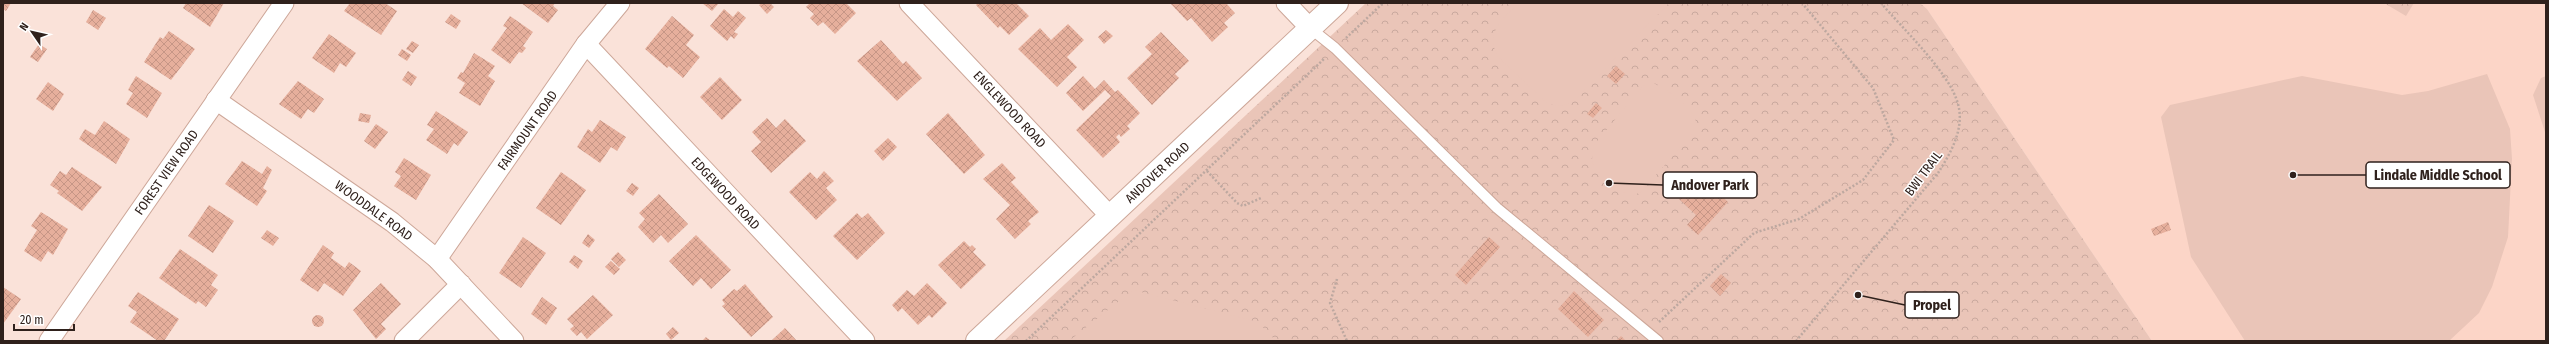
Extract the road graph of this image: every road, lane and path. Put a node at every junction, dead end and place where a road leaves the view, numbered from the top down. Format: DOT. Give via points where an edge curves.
graph roads {
  1 [pos="284,3"];
  2 [pos="620,3"];
  3 [pos="909,3"];
  4 [pos="1286,3"];
  5 [pos="1337,3"];
  6 [pos="1383,3"];
  7 [pos="1802,3"];
  8 [pos="1881,3"];
  9 [pos="1310,28"];
  10 [pos="586,44"];
  11 [pos="1335,48"];
  12 [pos="216,100"];
  13 [pos="1207,171"];
  14 [pos="1260,198"];
  15 [pos="1110,216"];
  16 [pos="437,259"];
  17 [pos="1337,280"];
  18 [pos="461,284"];
  19 [pos="1648,333"];
  20 [pos="49,341"];
  21 [pos="404,341"];
  22 [pos="514,341"];
  23 [pos="865,341"];
  24 [pos="977,341"];
  25 [pos="1026,341"];
  26 [pos="1347,341"];
  27 [pos="1658,341"];
  28 [pos="1796,341"];
  1 -- 12 [label="street, FOREST VIEW ROAD"];
  2 -- 10 [label="street, FAIRMOUNT ROAD"];
  3 -- 15 [label="street, ENGLEWOOD ROAD"];
  4 -- 9 [label="street"];
  5 -- 9 [label="street, ANDOVER ROAD"];
  6 -- 11 [label="path"];
  7 -- 19 [label="path" via="1873,88 1894,140 1863,180 1799,219 1754,233"];
  8 -- 28 [label="path, BWI TRAIL" via="1930,59 1948,84 1958,105 1959,128 1952,152 1938,173"];
  9 -- 11 [label="lane"];
  9 -- 15 [label="street, ANDOVER ROAD"];
  10 -- 16 [label="street, FAIRMOUNT ROAD"];
  10 -- 23 [label="street, EDGEWOOD ROAD"];
  11 -- 13 [label="path"];
  11 -- 19 [label="lane" via="1497,208"];
  12 -- 16 [label="street, WOODDALE ROAD" via="392,222"];
  12 -- 20 [label="street, FOREST VIEW ROAD"];
  13 -- 14 [label="path" via="1237,203 1243,206"];
  13 -- 25 [label="path"];
  15 -- 24 [label="street, ANDOVER ROAD"];
  16 -- 18 [label="street, WOODDALE ROAD"];
  17 -- 26 [label="path" via="1330,303"];
  18 -- 21 [label="street"];
  18 -- 22 [label="street, WOODDALE ROAD"];
  19 -- 27 [label="lane"];
}
